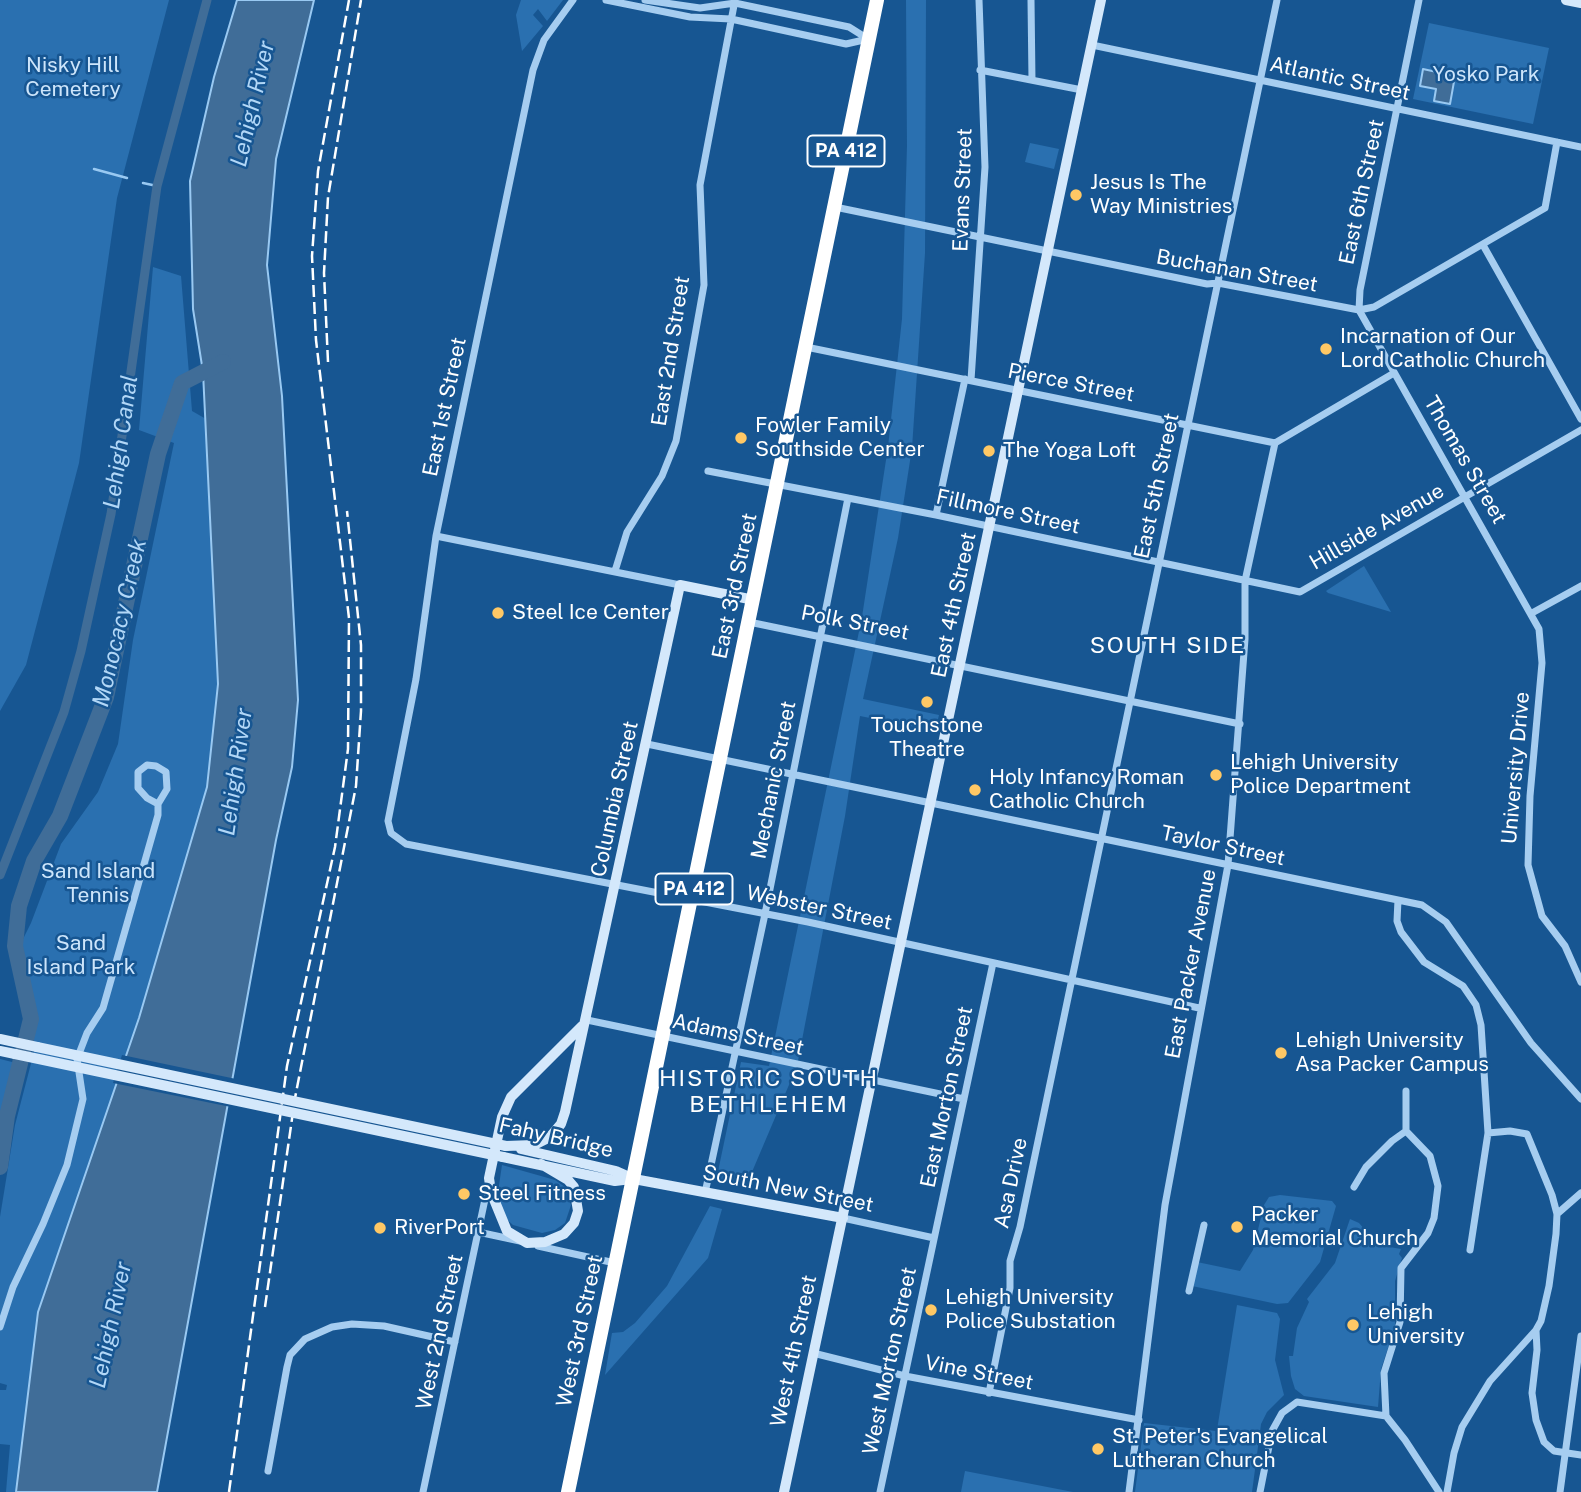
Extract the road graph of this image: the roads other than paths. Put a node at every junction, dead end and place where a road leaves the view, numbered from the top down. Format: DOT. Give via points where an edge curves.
graph roads {
  1 [pos="573,0"];
  2 [pos="606,0"];
  3 [pos="645,0"];
  4 [pos="877,0"];
  5 [pos="979,0"];
  6 [pos="1031,0"];
  7 [pos="1101,0"];
  8 [pos="1278,0"];
  9 [pos="1419,0"];
  10 [pos="1566,0"];
  11 [pos="735,1"];
  12 [pos="1581,3"];
  13 [pos="731,19"];
  14 [pos="869,39"];
  15 [pos="1092,46"];
  16 [pos="980,69"];
  17 [pos="1032,80"];
  18 [pos="1260,81"];
  19 [pos="1082,90"];
  20 [pos="1397,109"];
  21 [pos="1557,142"];
  22 [pos="1581,147"];
  23 [pos="835,207"];
  24 [pos="980,237"];
  25 [pos="1483,245"];
  26 [pos="1048,252"];
  27 [pos="1218,283"];
  28 [pos="1359,310"];
  29 [pos="806,347"];
  30 [pos="1394,373"];
  31 [pos="968,380"];
  32 [pos="1019,390"];
  33 [pos="1581,419"];
  34 [pos="1188,425"];
  35 [pos="1581,430"];
  36 [pos="1275,443"];
  37 [pos="708,471"];
  38 [pos="778,485"];
  39 [pos="1466,496"];
  40 [pos="848,498"];
  41 [pos="936,514"];
  42 [pos="990,526"];
  43 [pos="436,536"];
  44 [pos="1159,562"];
  45 [pos="615,571"];
  46 [pos="1245,581"];
  47 [pos="680,585"];
  48 [pos="1581,586"];
  49 [pos="1300,592"];
  50 [pos="754,600"];
  51 [pos="1532,613"];
  52 [pos="749,622"];
  53 [pos="1539,629"];
  54 [pos="821,637"];
  55 [pos="961,664"];
  56 [pos="1130,699"];
  57 [pos="1240,724"];
  58 [pos="647,744"];
  59 [pos="720,760"];
  60 [pos="792,774"];
  61 [pos="932,803"];
  62 [pos="158,804"];
  63 [pos="391,833"];
  64 [pos="1101,837"];
  65 [pos="1228,865"];
  66 [pos="617,884"];
  67 [pos="1398,900"];
  68 [pos="691,901"];
  69 [pos="765,914"];
  70 [pos="901,943"];
  71 [pos="993,963"];
  72 [pos="1071,980"];
  73 [pos="1581,982"];
  74 [pos="1199,1008"];
  75 [pos="587,1020"];
  76 [pos="663,1037"];
  77 [pos="0,1039"];
  78 [pos="0,1051"];
  79 [pos="736,1052"];
  80 [pos="871,1081"];
  81 [pos="1406,1091"];
  82 [pos="1581,1099"];
  83 [pos="964,1100"];
  84 [pos="1406,1131"];
  85 [pos="1488,1133"];
  86 [pos="505,1151"];
  87 [pos="541,1164"];
  88 [pos="489,1178"];
  89 [pos="634,1179"];
  90 [pos="1354,1187"];
  91 [pos="705,1192"];
  92 [pos="1581,1193"];
  93 [pos="1557,1214"];
  94 [pos="843,1218"];
  95 [pos="1204,1225"];
  96 [pos="478,1232"];
  97 [pos="934,1238"];
  98 [pos="527,1243"];
  99 [pos="1470,1250"];
  100 [pos="616,1264"];
  101 [pos="1189,1291"];
  102 [pos="0,1327"];
  103 [pos="1536,1330"];
  104 [pos="1581,1336"];
  105 [pos="456,1342"];
  106 [pos="813,1353"];
  107 [pos="905,1376"];
  108 [pos="989,1392"];
  109 [pos="1385,1416"];
  110 [pos="1139,1420"];
  111 [pos="1562,1454"];
  112 [pos="1581,1455"];
  113 [pos="268,1471"];
  114 [pos="423,1492"];
  115 [pos="568,1492"];
  116 [pos="784,1492"];
  117 [pos="880,1492"];
  118 [pos="1129,1492"];
  119 [pos="1260,1492"];
  120 [pos="1438,1492"];
  121 [pos="1447,1492"];
  122 [pos="1560,1492"];
  1 -- 43 [label="street, East 1st Street" via="544,40 533,70"];
  2 -- 13 [label="street" via="697,18"];
  3 -- 11 [label="street" via="700,8"];
  4 -- 14 [label="highway, East 3rd Street / PA 412"];
  5 -- 16 [label="street, Evans Street"];
  6 -- 17 [label="street"];
  7 -- 15 [label="main road, East 4th Street"];
  8 -- 18 [label="street, East 5th Street"];
  9 -- 20 [label="street, East 6th Street"];
  10 -- 12 [label="main road"];
  11 -- 13 [label="street, East 2nd Street"];
  11 -- 14 [label="street" via="849,27"];
  13 -- 14 [label="street" via="846,44"];
  13 -- 45 [label="street, East 2nd Street" via="700,185 704,285 676,441 662,476 627,532"];
  14 -- 23 [label="highway, East 3rd Street / PA 412"];
  15 -- 18 [label="street, Atlantic Street"];
  15 -- 19 [label="main road, East 4th Street"];
  16 -- 17 [label="street"];
  16 -- 24 [label="street, Evans Street" via="985,167"];
  17 -- 19 [label="street"];
  18 -- 20 [label="street, Atlantic Street"];
  18 -- 27 [label="street, East 5th Street"];
  19 -- 26 [label="main road, East 4th Street"];
  20 -- 21 [label="street, Atlantic Street"];
  20 -- 28 [label="street, East 6th Street"];
  21 -- 22 [label="street, Atlantic Street"];
  21 -- 25 [label="street" via="1545,208"];
  23 -- 24 [label="street, Buchanan Street"];
  23 -- 29 [label="highway, East 3rd Street / PA 412"];
  24 -- 26 [label="street, Buchanan Street"];
  24 -- 31 [label="street, Evans Street"];
  25 -- 28 [label="street" via="1374,307"];
  25 -- 33 [label="street"];
  26 -- 27 [label="street, Buchanan Street" via="1207,285"];
  26 -- 32 [label="main road, East 4th Street"];
  27 -- 28 [label="street, Buchanan Street"];
  27 -- 34 [label="street, East 5th Street"];
  28 -- 30 [label="street, Thomas Street"];
  29 -- 31 [label="street, Pierce Street"];
  29 -- 38 [label="highway, East 3rd Street / PA 412"];
  30 -- 36 [label="street"];
  30 -- 39 [label="street, Thomas Street"];
  31 -- 32 [label="street, Pierce Street"];
  31 -- 41 [label="street, Evans Street"];
  32 -- 34 [label="street, Pierce Street"];
  32 -- 42 [label="main road, East 4th Street"];
  34 -- 36 [label="street, Pierce Street"];
  34 -- 44 [label="street, East 5th Street"];
  35 -- 39 [label="street, Hillside Avenue"];
  36 -- 46 [label="street, East Packer Avenue"];
  37 -- 38 [label="street, Fillmore Street"];
  38 -- 40 [label="street, Fillmore Street"];
  38 -- 50 [label="highway, East 3rd Street / PA 412"];
  39 -- 49 [label="street, Hillside Avenue"];
  39 -- 51 [label="street, Thomas Street"];
  40 -- 41 [label="street, Fillmore Street"];
  40 -- 54 [label="street, Mechanic Street"];
  41 -- 42 [label="street, Fillmore Street"];
  42 -- 44 [label="street, Fillmore Street"];
  42 -- 55 [label="main road, East 4th Street"];
  43 -- 45 [label="street"];
  43 -- 63 [label="street, East 1st Street" via="416,679 388,821"];
  44 -- 46 [label="street, Fillmore Street"];
  44 -- 56 [label="street, East 5th Street"];
  45 -- 47 [label="street"];
  46 -- 49 [label="street, Fillmore Street"];
  46 -- 57 [label="street, East Packer Avenue"];
  47 -- 50 [label="main road"];
  47 -- 58 [label="main road, Columbia Street"];
  48 -- 51 [label="street"];
  50 -- 52 [label="highway, East 3rd Street / PA 412"];
  51 -- 53 [label="street, Thomas Street"];
  52 -- 54 [label="street, Polk Street"];
  52 -- 59 [label="highway, East 3rd Street / PA 412"];
  53 -- 73 [label="street, University Drive" via="1542,663 1528,865 1542,916 1565,946"];
  54 -- 55 [label="street, Polk Street"];
  54 -- 60 [label="street, Mechanic Street"];
  55 -- 56 [label="street, Polk Street"];
  55 -- 61 [label="main road, East 4th Street"];
  56 -- 57 [label="street, Polk Street"];
  56 -- 64 [label="street, East 5th Street"];
  57 -- 65 [label="street, East Packer Avenue"];
  58 -- 59 [label="street, Taylor Street"];
  58 -- 66 [label="main road, Columbia Street"];
  59 -- 60 [label="street, Taylor Street"];
  59 -- 68 [label="highway, East 3rd Street / PA 412"];
  60 -- 61 [label="street, Taylor Street"];
  60 -- 69 [label="street, Mechanic Street"];
  61 -- 64 [label="street, Taylor Street"];
  61 -- 70 [label="main road, East 4th Street"];
  62 -- 62 [label="street" via="138,788 138,772 147,765 166,772 167,789"];
  62 -- 102 [label="street" via="103,1008 77,1059 83,1099 67,1165"];
  63 -- 66 [label="street, Webster Street" via="406,844"];
  64 -- 65 [label="street, Taylor Street"];
  64 -- 72 [label="street, East 5th Street"];
  65 -- 67 [label="street, Taylor Street"];
  65 -- 74 [label="street, East Packer Avenue"];
  66 -- 68 [label="street, Webster Street"];
  66 -- 75 [label="main road, Columbia Street"];
  67 -- 82 [label="street, Taylor Street" via="1428,907 1446,922 1531,1043"];
  67 -- 85 [label="street" via="1398,925 1424,962 1463,986 1476,1005"];
  68 -- 69 [label="street, Webster Street"];
  68 -- 76 [label="highway, East 3rd Street / PA 412"];
  69 -- 70 [label="street, Webster Street"];
  69 -- 79 [label="street, Mechanic Street"];
  70 -- 71 [label="street, Webster Street"];
  70 -- 80 [label="main road, East 4th Street"];
  71 -- 72 [label="street, Webster Street"];
  71 -- 83 [label="street, East Morton Street"];
  72 -- 74 [label="street, Webster Street"];
  72 -- 108 [label="street, Asa Drive" via="1010,1261 1010,1288"];
  74 -- 110 [label="street, East Packer Avenue" via="1154,1283"];
  75 -- 76 [label="street, Adams Street"];
  75 -- 86 [label="main road, Columbia Street" via="557,1130 534,1144"];
  75 -- 88 [label="main road" via="511,1097"];
  76 -- 79 [label="street, Adams Street"];
  76 -- 89 [label="highway, East 3rd Street / PA 412"];
  77 -- 86 [label="main road, Fahy Bridge, bridge"];
  78 -- 86 [label="main road, Fahy Bridge, bridge"];
  79 -- 80 [label="street, Adams Street"];
  79 -- 91 [label="street, Mechanic Street"];
  80 -- 83 [label="street, Adams Street"];
  80 -- 94 [label="main road, East 4th Street"];
  81 -- 84 [label="street"];
  83 -- 97 [label="street, East Morton Street"];
  84 -- 90 [label="street" via="1366,1167"];
  84 -- 109 [label="street" via="1430,1156 1438,1186 1428,1233 1401,1268 1400,1322 1384,1373"];
  85 -- 93 [label="street" via="1527,1134"];
  85 -- 99 [label="street"];
  86 -- 87 [label="main road, Fahy Bridge"];
  86 -- 89 [label="main road, Fahy Bridge" via="616,1171"];
  87 -- 89 [label="main road, Fahy Bridge" via="615,1181"];
  87 -- 98 [label="main road" via="574,1187 578,1211 564,1234"];
  88 -- 96 [label="street, West 2nd Street"];
  88 -- 98 [label="main road" via="501,1221 514,1238"];
  89 -- 91 [label="main road, South New Street"];
  89 -- 100 [label="highway, West 3rd Street / PA 412"];
  91 -- 94 [label="main road, South New Street"];
  92 -- 93 [label="street"];
  93 -- 103 [label="street" via="1549,1286"];
  94 -- 97 [label="street, South New Street"];
  94 -- 106 [label="main road, West 4th Street"];
  95 -- 101 [label="street"];
  96 -- 98 [label="street"];
  96 -- 105 [label="street, West 2nd Street"];
  97 -- 107 [label="street, West Morton Street"];
  98 -- 100 [label="street"];
  100 -- 115 [label="highway, West 3rd Street / PA 412"];
  103 -- 111 [label="street" via="1532,1393 1536,1420 1544,1442"];
  103 -- 121 [label="street" via="1490,1381 1466,1420"];
  104 -- 111 [label="street"];
  105 -- 113 [label="street" via="352,1324 304,1339 286,1367"];
  105 -- 114 [label="street, West 2nd Street"];
  106 -- 107 [label="street, Vine Street"];
  106 -- 116 [label="main road, West 4th Street"];
  107 -- 108 [label="street, Vine Street"];
  107 -- 117 [label="street, West Morton Street"];
  108 -- 110 [label="street, Vine Street"];
  109 -- 119 [label="street" via="1297,1402 1282,1413 1272,1432"];
  109 -- 120 [label="street"];
  110 -- 118 [label="street, East Packer Avenue"];
  111 -- 112 [label="street"];
  111 -- 122 [label="street"];
}
